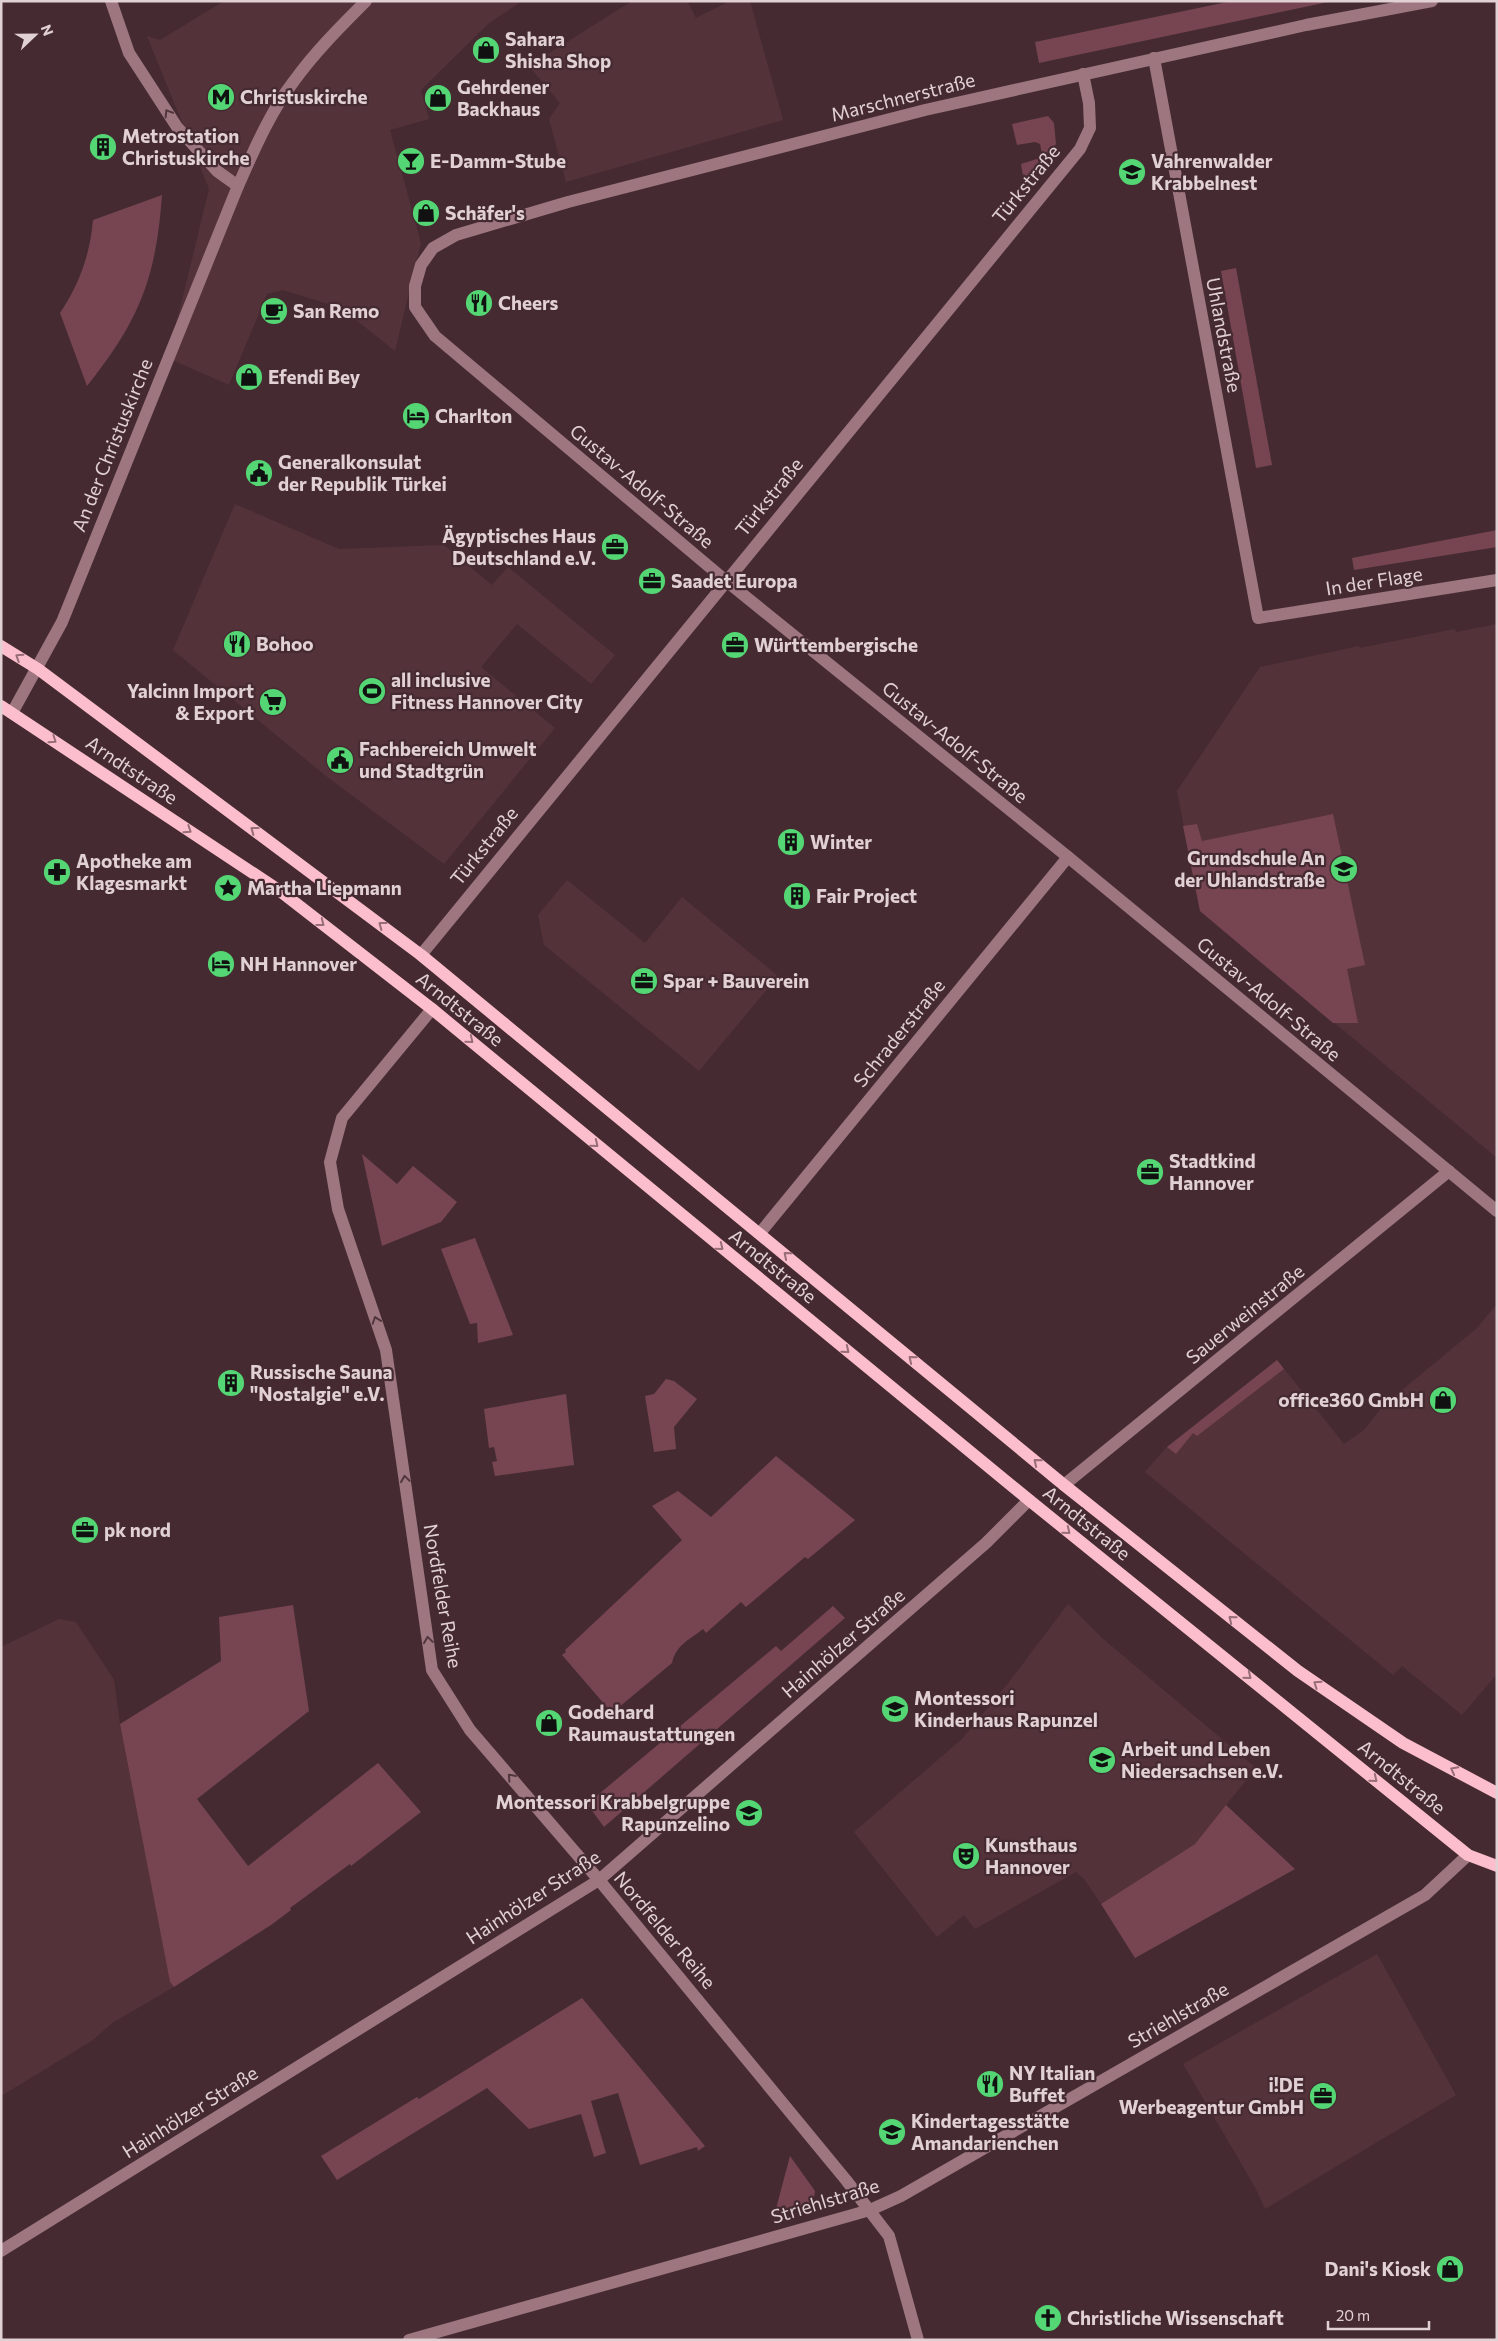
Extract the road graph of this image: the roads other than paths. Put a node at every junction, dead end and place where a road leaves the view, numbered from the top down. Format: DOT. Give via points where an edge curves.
graph roads {
  1 [pos="111,1"];
  2 [pos="366,1"];
  3 [pos="1432,1"];
  4 [pos="1154,58"];
  5 [pos="1083,74"];
  6 [pos="238,186"];
  7 [pos="415,286"];
  8 [pos="725,580"];
  9 [pos="1497,580"];
  10 [pos="1258,618"];
  11 [pos="1,646"];
  12 [pos="38,669"];
  13 [pos="1,706"];
  14 [pos="12,713"];
  15 [pos="1068,857"];
  16 [pos="421,954"];
  17 [pos="432,1009"];
  18 [pos="1449,1172"];
  19 [pos="1497,1211"];
  20 [pos="760,1233"];
  21 [pos="1064,1485"];
  22 [pos="1029,1500"];
  23 [pos="1497,1794"];
  24 [pos="1468,1855"];
  25 [pos="1497,1866"];
  26 [pos="599,1880"];
  27 [pos="870,2210"];
  28 [pos="1,2251"];
  29 [pos="409,2340"];
  30 [pos="918,2340"];
  6 -- 1 [label="street, one-way" via="216,171 177,128 129,53"];
  2 -- 6 [label="street, An der Christuskirche" via="292,82 262,134"];
  3 -- 4 [label="street, Marschnerstraße"];
  4 -- 5 [label="street, Marschnerstraße"];
  4 -- 10 [label="street, Uhlandstraße"];
  5 -- 7 [label="street, Marschnerstraße" via="925,110 606,192 456,235 433,248 421,265"];
  5 -- 8 [label="street, Türkstraße" via="1090,103 1090,128 1080,149"];
  6 -- 12 [label="street, An der Christuskirche" via="62,622"];
  7 -- 8 [label="street, Gustav-Adolf-Straße" via="416,307 434,336"];
  8 -- 15 [label="street, Gustav-Adolf-Straße"];
  8 -- 16 [label="street, Türkstraße"];
  9 -- 10 [label="street, In der Flage"];
  12 -- 11 [label="main road, Arndtstraße, one-way"];
  12 -- 14 [label="street, An der Christuskirche"];
  16 -- 12 [label="main road, Arndtstraße, one-way"];
  13 -- 14 [label="main road, Arndtstraße"];
  14 -- 17 [label="main road, Arndtstraße, one-way" via="280,891"];
  15 -- 18 [label="street, Gustav-Adolf-Straße"];
  15 -- 20 [label="street, Schraderstraße"];
  16 -- 20 [label="main road, Arndtstraße"];
  17 -- 22 [label="main road, Arndtstraße, one-way"];
  26 -- 17 [label="street, Nordfelder Reihe, one-way" via="470,1730 432,1670 386,1350 338,1209 330,1162 342,1118"];
  18 -- 19 [label="street, Gustav-Adolf-Straße"];
  18 -- 21 [label="street, Sauerweinstraße"];
  21 -- 20 [label="main road, Arndtstraße, one-way"];
  23 -- 21 [label="main road, Arndtstraße, one-way" via="1402,1744 1298,1671"];
  22 -- 24 [label="main road, Arndtstraße, one-way"];
  22 -- 26 [label="street, Hainhölzer Straße" via="986,1543"];
  24 -- 25 [label="main road, Arndtstraße"];
  24 -- 27 [label="street, Striehlstraße" via="1425,1895 901,2196"];
  26 -- 27 [label="street, Nordfelder Reihe"];
  26 -- 28 [label="street, Hainhölzer Straße"];
  27 -- 29 [label="street, Striehlstraße"];
  27 -- 30 [label="street, Nordfelder Reihe" via="889,2236"];
}
